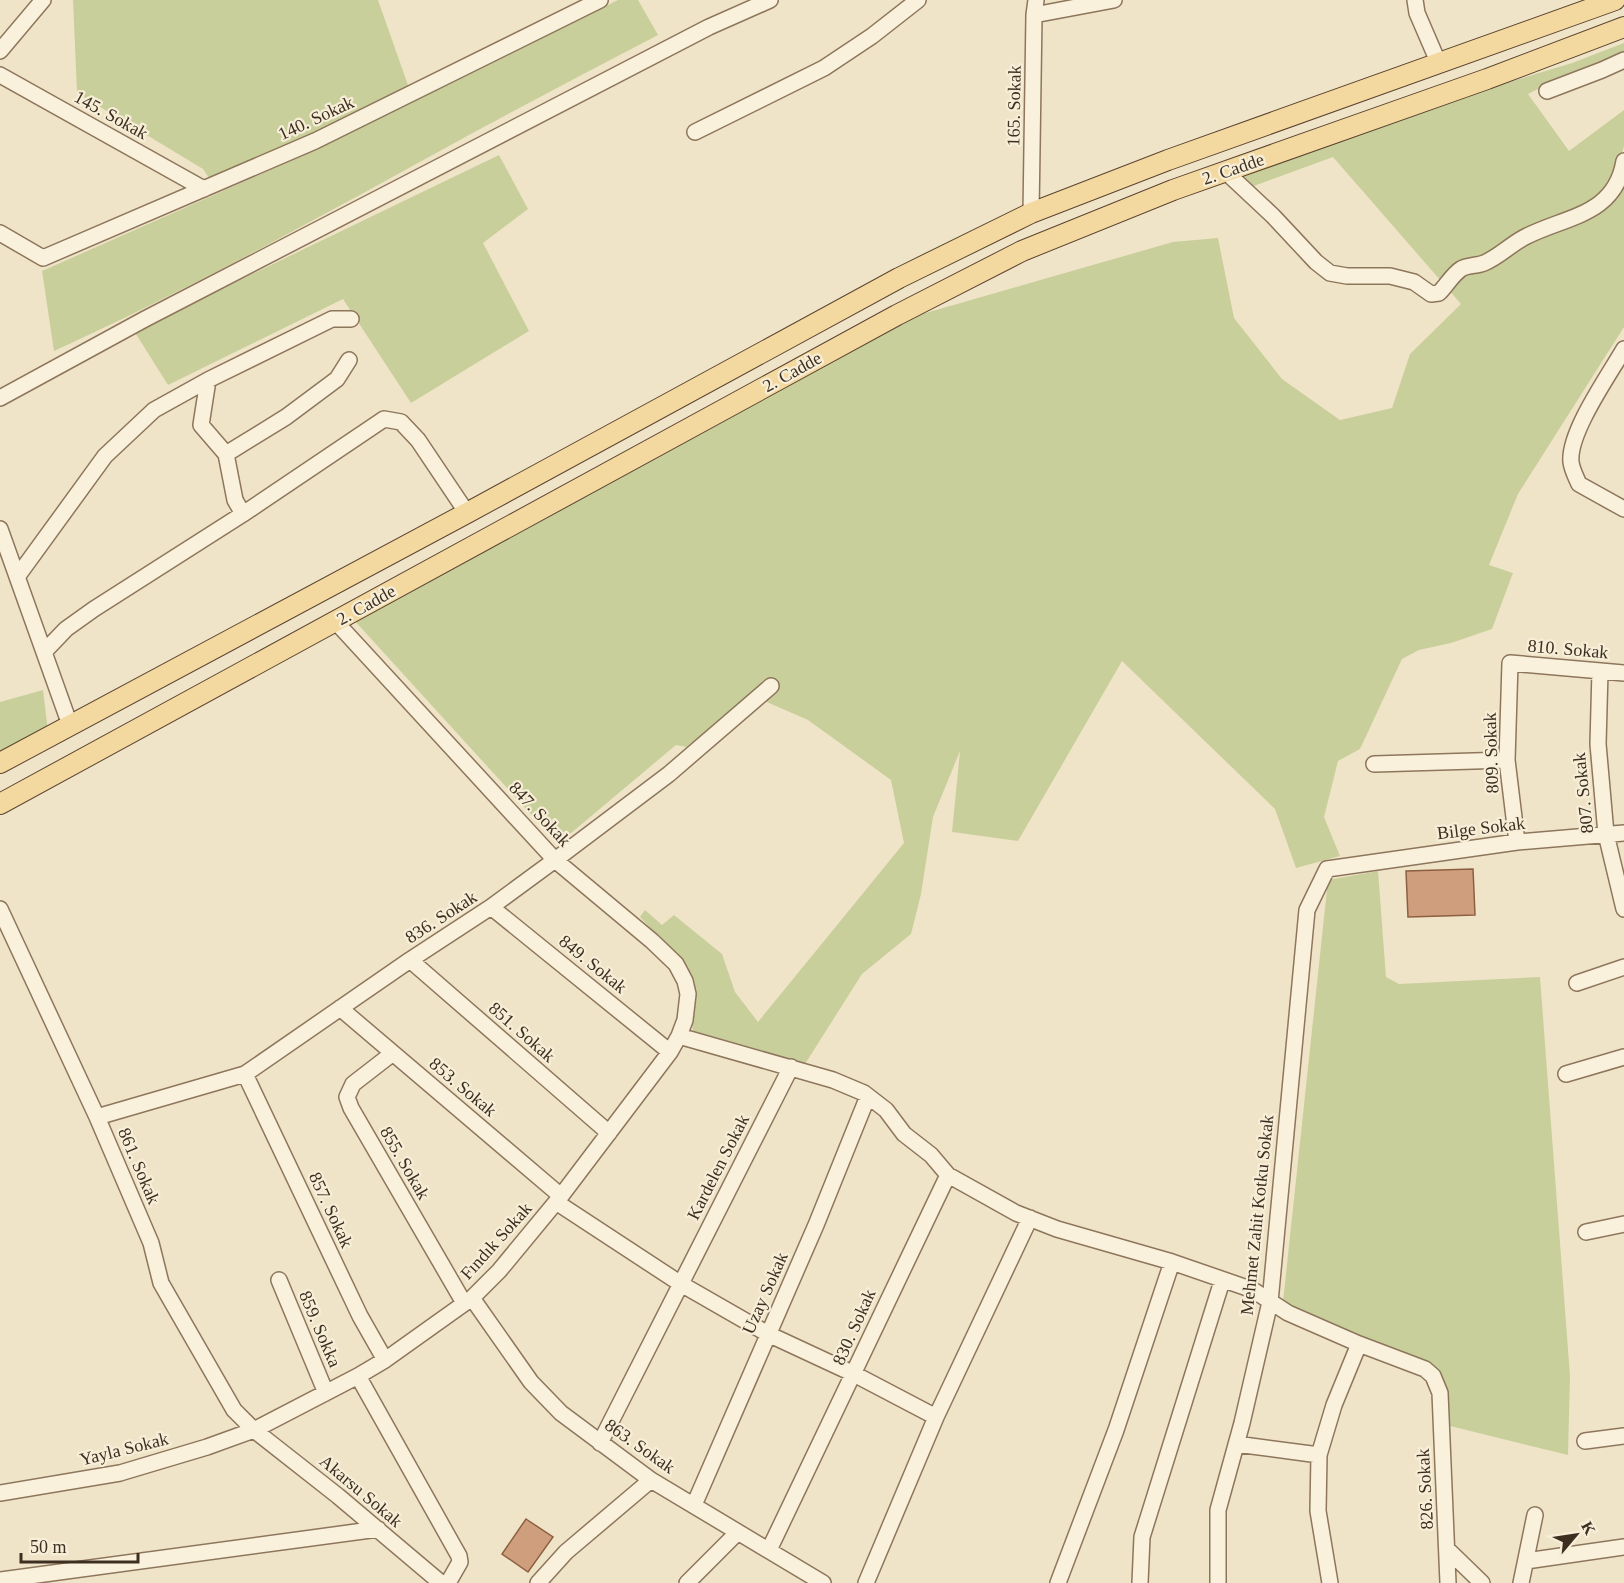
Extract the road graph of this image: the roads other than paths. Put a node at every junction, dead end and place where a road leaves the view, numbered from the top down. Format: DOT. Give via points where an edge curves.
graph roads {
  1 [pos="43,0"];
  2 [pos="600,0"];
  3 [pos="770,0"];
  4 [pos="918,0"];
  5 [pos="1114,0"];
  6 [pos="1415,0"];
  7 [pos="1615,0"];
  8 [pos="1035,7"];
  9 [pos="1624,27"];
  10 [pos="0,51"];
  11 [pos="1624,60"];
  12 [pos="1439,64"];
  13 [pos="0,75"];
  14 [pos="1547,90"];
  15 [pos="694,132"];
  16 [pos="1624,161"];
  17 [pos="1226,172"];
  18 [pos="204,189"];
  19 [pos="1031,213"];
  20 [pos="1,235"];
  21 [pos="351,319"];
  22 [pos="1624,349"];
  23 [pos="349,360"];
  24 [pos="208,380"];
  25 [pos="0,398"];
  26 [pos="226,454"];
  27 [pos="1624,509"];
  28 [pos="467,513"];
  29 [pos="243,514"];
  30 [pos="0,529"];
  31 [pos="17,577"];
  32 [pos="336,622"];
  33 [pos="44,652"];
  34 [pos="1509,663"];
  35 [pos="1600,671"];
  36 [pos="1624,673"];
  37 [pos="771,686"];
  38 [pos="70,725"];
  39 [pos="1507,760"];
  40 [pos="0,763"];
  41 [pos="1374,764"];
  42 [pos="0,804"];
  43 [pos="1624,833"];
  44 [pos="1606,834"];
  45 [pos="1517,842"];
  46 [pos="555,860"];
  47 [pos="1344,866"];
  48 [pos="492,907"];
  49 [pos="0,909"];
  50 [pos="1624,909"];
  51 [pos="410,960"];
  52 [pos="1624,968"];
  53 [pos="1577,983"];
  54 [pos="340,1008"];
  55 [pos="680,1036"];
  56 [pos="670,1052"];
  57 [pos="393,1053"];
  58 [pos="1624,1057"];
  59 [pos="791,1067"];
  60 [pos="245,1074"];
  61 [pos="1566,1074"];
  62 [pos="868,1096"];
  63 [pos="96,1117"];
  64 [pos="609,1133"];
  65 [pos="948,1175"];
  66 [pos="559,1199"];
  67 [pos="1030,1218"];
  68 [pos="1624,1224"];
  69 [pos="1586,1232"];
  70 [pos="1172,1262"];
  71 [pos="279,1280"];
  72 [pos="1222,1281"];
  73 [pos="681,1284"];
  74 [pos="468,1300"];
  75 [pos="1270,1302"];
  76 [pos="768,1334"];
  77 [pos="1359,1344"];
  78 [pos="385,1360"];
  79 [pos="854,1374"];
  80 [pos="358,1376"];
  81 [pos="326,1393"];
  82 [pos="936,1417"];
  83 [pos="255,1430"];
  84 [pos="1624,1436"];
  85 [pos="1585,1441"];
  86 [pos="600,1443"];
  87 [pos="1236,1444"];
  88 [pos="1319,1455"];
  89 [pos="651,1480"];
  90 [pos="0,1493"];
  91 [pos="694,1505"];
  92 [pos="1535,1515"];
  93 [pos="378,1529"];
  94 [pos="738,1532"];
  95 [pos="1624,1547"];
  96 [pos="769,1550"];
  97 [pos="1448,1550"];
  98 [pos="1526,1561"];
  99 [pos="51,1578"];
  100 [pos="0,1580"];
  101 [pos="819,1582"];
  102 [pos="442,1583"];
  103 [pos="538,1583"];
  104 [pos="687,1583"];
  105 [pos="866,1583"];
  106 [pos="1058,1583"];
  107 [pos="1140,1583"];
  108 [pos="1218,1583"];
  109 [pos="1330,1583"];
  110 [pos="1448,1583"];
  111 [pos="1482,1583"];
  112 [pos="1521,1583"];
  1 -- 10 [label="street"];
  2 -- 18 [label="street, 140. Sokak" via="315,141"];
  3 -- 25 [label="street" via="709,27"];
  4 -- 15 [label="street" via="824,68"];
  5 -- 8 [label="street"];
  6 -- 12 [label="street"];
  7 -- 12 [label="main road, 2. Cadde"];
  8 -- 19 [label="street, 165. Sokak"];
  9 -- 17 [label="main road, 2. Cadde"];
  11 -- 14 [label="street"];
  12 -- 19 [label="main road, 2. Cadde"];
  13 -- 18 [label="street, 145. Sokak"];
  16 -- 17 [label="street" via="1619,181 1598,204 1567,221 1527,235 1485,263 1462,269 1439,293 1431,294 1414,282 1390,276 1330,273"];
  17 -- 32 [label="main road, 2. Cadde" via="1022,251 897,315"];
  18 -- 20 [label="street, 140. Sokak" via="42,258"];
  19 -- 28 [label="main road, 2. Cadde" via="899,278"];
  21 -- 24 [label="street" via="332,319"];
  22 -- 27 [label="street" via="1580,426 1572,445 1571,462 1579,484"];
  23 -- 26 [label="street" via="337,379"];
  24 -- 26 [label="street" via="201,425"];
  24 -- 31 [label="street" via="154,410 105,456"];
  26 -- 29 [label="street" via="235,500"];
  28 -- 29 [label="street" via="418,440 401,422 384,419"];
  28 -- 38 [label="main road, 2. Cadde"];
  29 -- 33 [label="street" via="94,609 66,629"];
  30 -- 31 [label="street"];
  31 -- 33 [label="street"];
  32 -- 42 [label="main road, 2. Cadde"];
  32 -- 46 [label="street, 847. Sokak"];
  33 -- 38 [label="street"];
  34 -- 35 [label="street, 810. Sokak"];
  34 -- 39 [label="street, 809. Sokak"];
  35 -- 36 [label="street, 810. Sokak"];
  35 -- 44 [label="street, 807. Sokak" via="1598,744"];
  37 -- 46 [label="street, 836. Sokak" via="669,774"];
  38 -- 40 [label="main road, 2. Cadde"];
  39 -- 41 [label="street"];
  39 -- 45 [label="street, 809. Sokak"];
  43 -- 44 [label="street, Bilge Sokak"];
  44 -- 45 [label="street, Bilge Sokak"];
  44 -- 50 [label="street, 807. Sokak"];
  45 -- 47 [label="street, Bilge Sokak"];
  46 -- 48 [label="street, 836. Sokak"];
  46 -- 55 [label="street, 847. Sokak" via="676,964 688,994"];
  47 -- 75 [label="street, Mehmet Zahit Kotku Sokak" via="1328,869 1307,910"];
  48 -- 51 [label="street, 836. Sokak"];
  48 -- 56 [label="street, 849. Sokak"];
  49 -- 63 [label="street, 861. Sokak"];
  51 -- 54 [label="street, 836. Sokak"];
  51 -- 64 [label="street, 851. Sokak"];
  52 -- 53 [label="street"];
  54 -- 57 [label="street, 853. Sokak"];
  54 -- 60 [label="street, 836. Sokak"];
  55 -- 56 [label="street, Fındık Sokak"];
  55 -- 59 [label="street"];
  56 -- 64 [label="street, Fındık Sokak"];
  57 -- 66 [label="street, 853. Sokak"];
  57 -- 74 [label="street, 855. Sokak" via="353,1084 347,1097"];
  58 -- 61 [label="street"];
  59 -- 62 [label="street"];
  59 -- 73 [label="street, Kardelen Sokak"];
  60 -- 63 [label="street, 836. Sokak"];
  60 -- 78 [label="street, 857. Sokak" via="360,1316"];
  62 -- 65 [label="street"];
  62 -- 76 [label="street, Uzay Sokak"];
  63 -- 83 [label="street, 861. Sokak" via="151,1243 161,1283 234,1410"];
  64 -- 66 [label="street, Fındık Sokak"];
  65 -- 67 [label="street"];
  65 -- 79 [label="street, 830. Sokak"];
  66 -- 73 [label="street"];
  66 -- 74 [label="street, Fındık Sokak" via="499,1271"];
  67 -- 70 [label="street"];
  67 -- 82 [label="street"];
  68 -- 69 [label="street"];
  70 -- 72 [label="street"];
  70 -- 106 [label="street" via="1116,1430"];
  71 -- 81 [label="street, 859. Sokka"];
  72 -- 75 [label="street" via="1253,1290"];
  72 -- 107 [label="street" via="1142,1537"];
  73 -- 76 [label="street"];
  73 -- 86 [label="street, Kardelen Sokak"];
  74 -- 78 [label="street, Fındık Sokak"];
  74 -- 86 [label="street, 863. Sokak" via="531,1382 561,1413"];
  75 -- 77 [label="street"];
  75 -- 87 [label="street, Mehmet Zahit Kotku Sokak"];
  76 -- 79 [label="street"];
  76 -- 91 [label="street, Uzay Sokak"];
  77 -- 88 [label="street"];
  77 -- 97 [label="street, 826. Sokak" via="1425,1369 1433,1376 1440,1393"];
  78 -- 80 [label="street, Fındık Sokak"];
  79 -- 82 [label="street"];
  79 -- 96 [label="street, 830. Sokak"];
  80 -- 81 [label="street, Fındık Sokak"];
  80 -- 102 [label="street" via="459,1556 460,1562"];
  81 -- 83 [label="street, Fındık Sokak"];
  82 -- 105 [label="street"];
  83 -- 90 [label="street, Yayla Sokak" via="120,1473"];
  83 -- 93 [label="street, Akarsu Sokak"];
  84 -- 85 [label="street"];
  86 -- 89 [label="street, 863. Sokak"];
  87 -- 88 [label="street"];
  87 -- 108 [label="street, Mehmet Zahit Kotku Sokak" via="1218,1510"];
  88 -- 109 [label="street" via="1318,1511"];
  89 -- 91 [label="street, 863. Sokak"];
  89 -- 103 [label="street" via="566,1552"];
  91 -- 94 [label="street, 863. Sokak"];
  92 -- 98 [label="street"];
  93 -- 99 [label="street"];
  93 -- 102 [label="street, Akarsu Sokak"];
  94 -- 96 [label="street, 863. Sokak"];
  94 -- 104 [label="street"];
  95 -- 98 [label="street"];
  96 -- 101 [label="street, 863. Sokak"];
  97 -- 110 [label="street, 826. Sokak"];
  97 -- 111 [label="street"];
  98 -- 112 [label="street"];
  99 -- 100 [label="street"];
}
